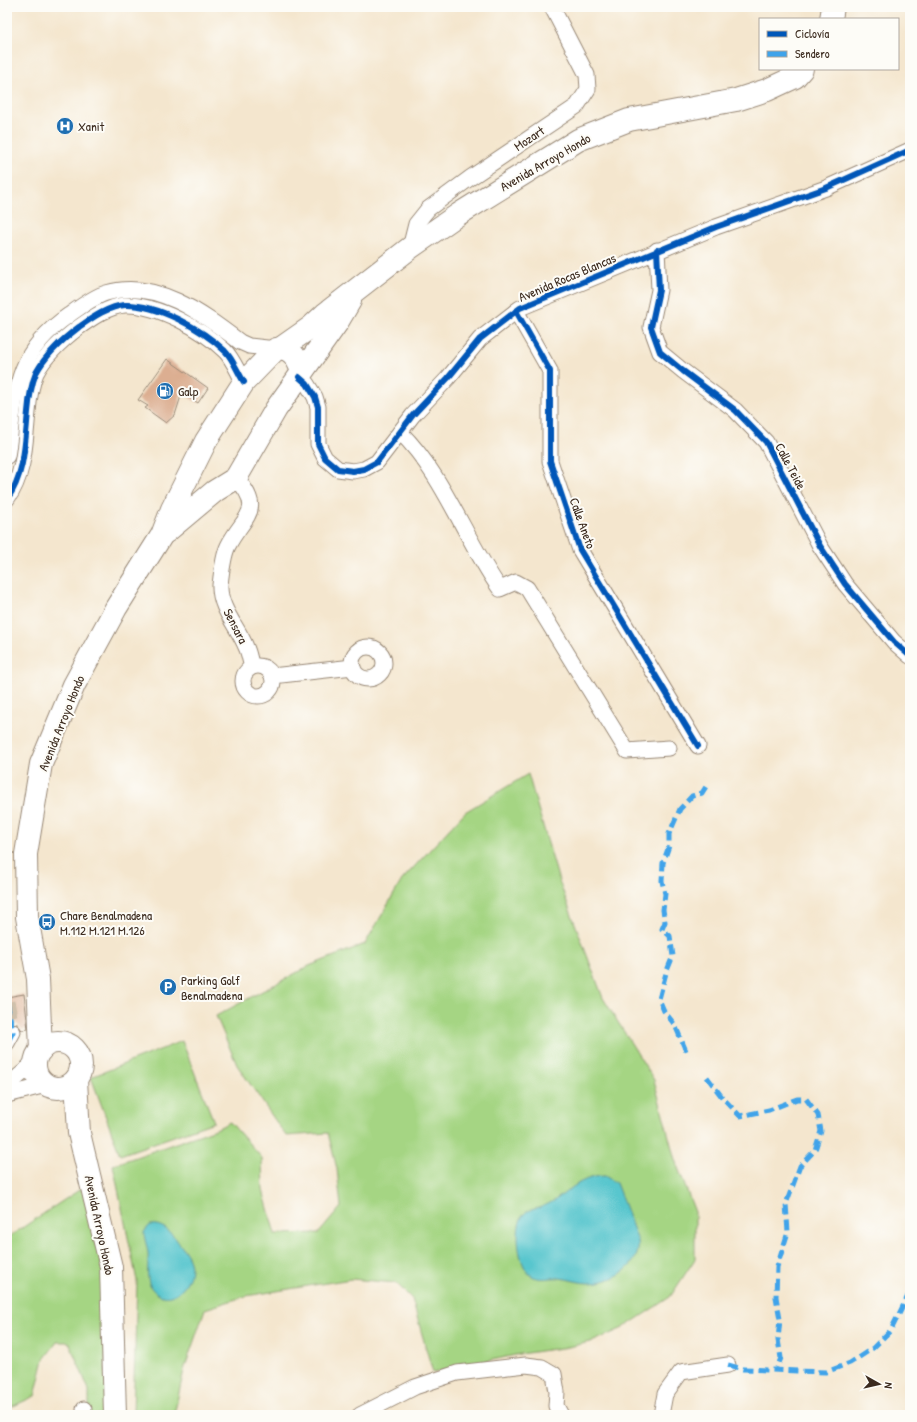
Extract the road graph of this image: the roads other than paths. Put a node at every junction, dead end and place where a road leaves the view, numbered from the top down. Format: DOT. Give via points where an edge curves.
graph roads {
  1 [pos="552,7"];
  2 [pos="833,7"];
  3 [pos="831,18"];
  4 [pos="801,70"];
  5 [pos="910,150"];
  6 [pos="410,248"];
  7 [pos="657,250"];
  8 [pos="356,290"];
  9 [pos="516,311"];
  10 [pos="278,349"];
  11 [pos="300,374"];
  12 [pos="244,382"];
  13 [pos="9,426"];
  14 [pos="400,432"];
  15 [pos="7,456"];
  16 [pos="197,462"];
  17 [pos="229,482"];
  18 [pos="7,499"];
  19 [pos="162,535"];
  20 [pos="910,656"];
  21 [pos="252,667"];
  22 [pos="353,667"];
  23 [pos="272,676"];
  24 [pos="698,746"];
  25 [pos="669,748"];
  26 [pos="38,979"];
  27 [pos="66,1043"];
  28 [pos="39,1053"];
  29 [pos="76,1080"];
  30 [pos="7,1086"];
  31 [pos="49,1086"];
  32 [pos="7,1095"];
  33 [pos="79,1133"];
  34 [pos="728,1365"];
  35 [pos="115,1415"];
  36 [pos="360,1415"];
  37 [pos="562,1415"];
  38 [pos="661,1415"];
  1 -- 6 [label="street, Mozart" via="587,75 588,89 577,106 428,209 416,224"];
  2 -- 3 [label="main road"];
  4 -- 6 [label="main road, Avenida Arroyo Hondo" via="795,77 767,90 736,100 629,120 578,140 459,214"];
  5 -- 7 [label="street, Avenida Rocas Blancas" via="826,188"];
  6 -- 8 [label="main road, Avenida Arroyo Hondo"];
  7 -- 9 [label="street, Avenida Rocas Blancas"];
  7 -- 20 [label="street, Calle Teide" via="660,290 651,328 660,352 735,410 766,442 820,546 845,584 894,642"];
  8 -- 10 [label="main road, Avenida Arroyo Hondo" via="311,327"];
  8 -- 11 [label="main road, Avenida Arroyo Hondo" via="337,323"];
  9 -- 14 [label="street, Avenida Rocas Blancas" via="480,339"];
  9 -- 24 [label="street, Calle Aneto" via="550,371 550,461 580,550"];
  10 -- 11 [label="main road" via="289,350 296,358"];
  10 -- 12 [label="main road, Avenida Arroyo Hondo"];
  10 -- 13 [label="street" via="249,346 187,306 167,297 123,289 104,294 58,323 36,345 23,369"];
  11 -- 14 [label="street, Avenida Rocas Blancas" via="315,397 318,407 318,444 325,458 338,469 364,470 377,462"];
  11 -- 17 [label="main road, Avenida Arroyo Hondo"];
  12 -- 16 [label="main road, Avenida Arroyo Hondo" via="206,441"];
  12 -- 18 [label="street" via="226,352 163,311 124,305 108,310 67,336 49,354 36,374 30,397 18,481"];
  13 -- 15 [label="street"];
  14 -- 25 [label="street" via="412,443 436,480 486,569 500,588 516,582 527,588 627,751"];
  16 -- 17 [label="main road" via="202,472"];
  16 -- 19 [label="main road, Avenida Arroyo Hondo" via="172,509"];
  17 -- 19 [label="main road, Avenida Arroyo Hondo"];
  17 -- 21 [label="street, Sensara" via="246,489 251,498 250,512 227,547 220,586 226,611 246,647"];
  19 -- 26 [label="main road, Avenida Arroyo Hondo" via="116,608 74,685 41,764 26,854 27,916"];
  21 -- 23 [label="street" via="262,667"];
  21 -- 23 [label="street" via="243,679 245,688 252,694 266,694 272,686"];
  22 -- 23 [label="street"];
  26 -- 27 [label="main road, Avenida Arroyo Hondo"];
  26 -- 28 [label="main road, Avenida Arroyo Hondo"];
  27 -- 28 [label="main road" via="52,1043"];
  27 -- 29 [label="main road" via="72,1046 80,1057 80,1073"];
  28 -- 30 [label="street" via="26,1070"];
  28 -- 31 [label="main road" via="35,1067 39,1077"];
  29 -- 31 [label="main road" via="69,1086 60,1088"];
  29 -- 33 [label="main road, Avenida Arroyo Hondo"];
  31 -- 32 [label="street"];
  31 -- 33 [label="main road, Avenida Arroyo Hondo"];
  33 -- 35 [label="main road, Avenida Arroyo Hondo" via="111,1267"];
  34 -- 38 [label="street" via="681,1372 665,1394"];
  36 -- 37 [label="street" via="415,1387 457,1373 526,1365 542,1367 554,1374 556,1406"];
}
